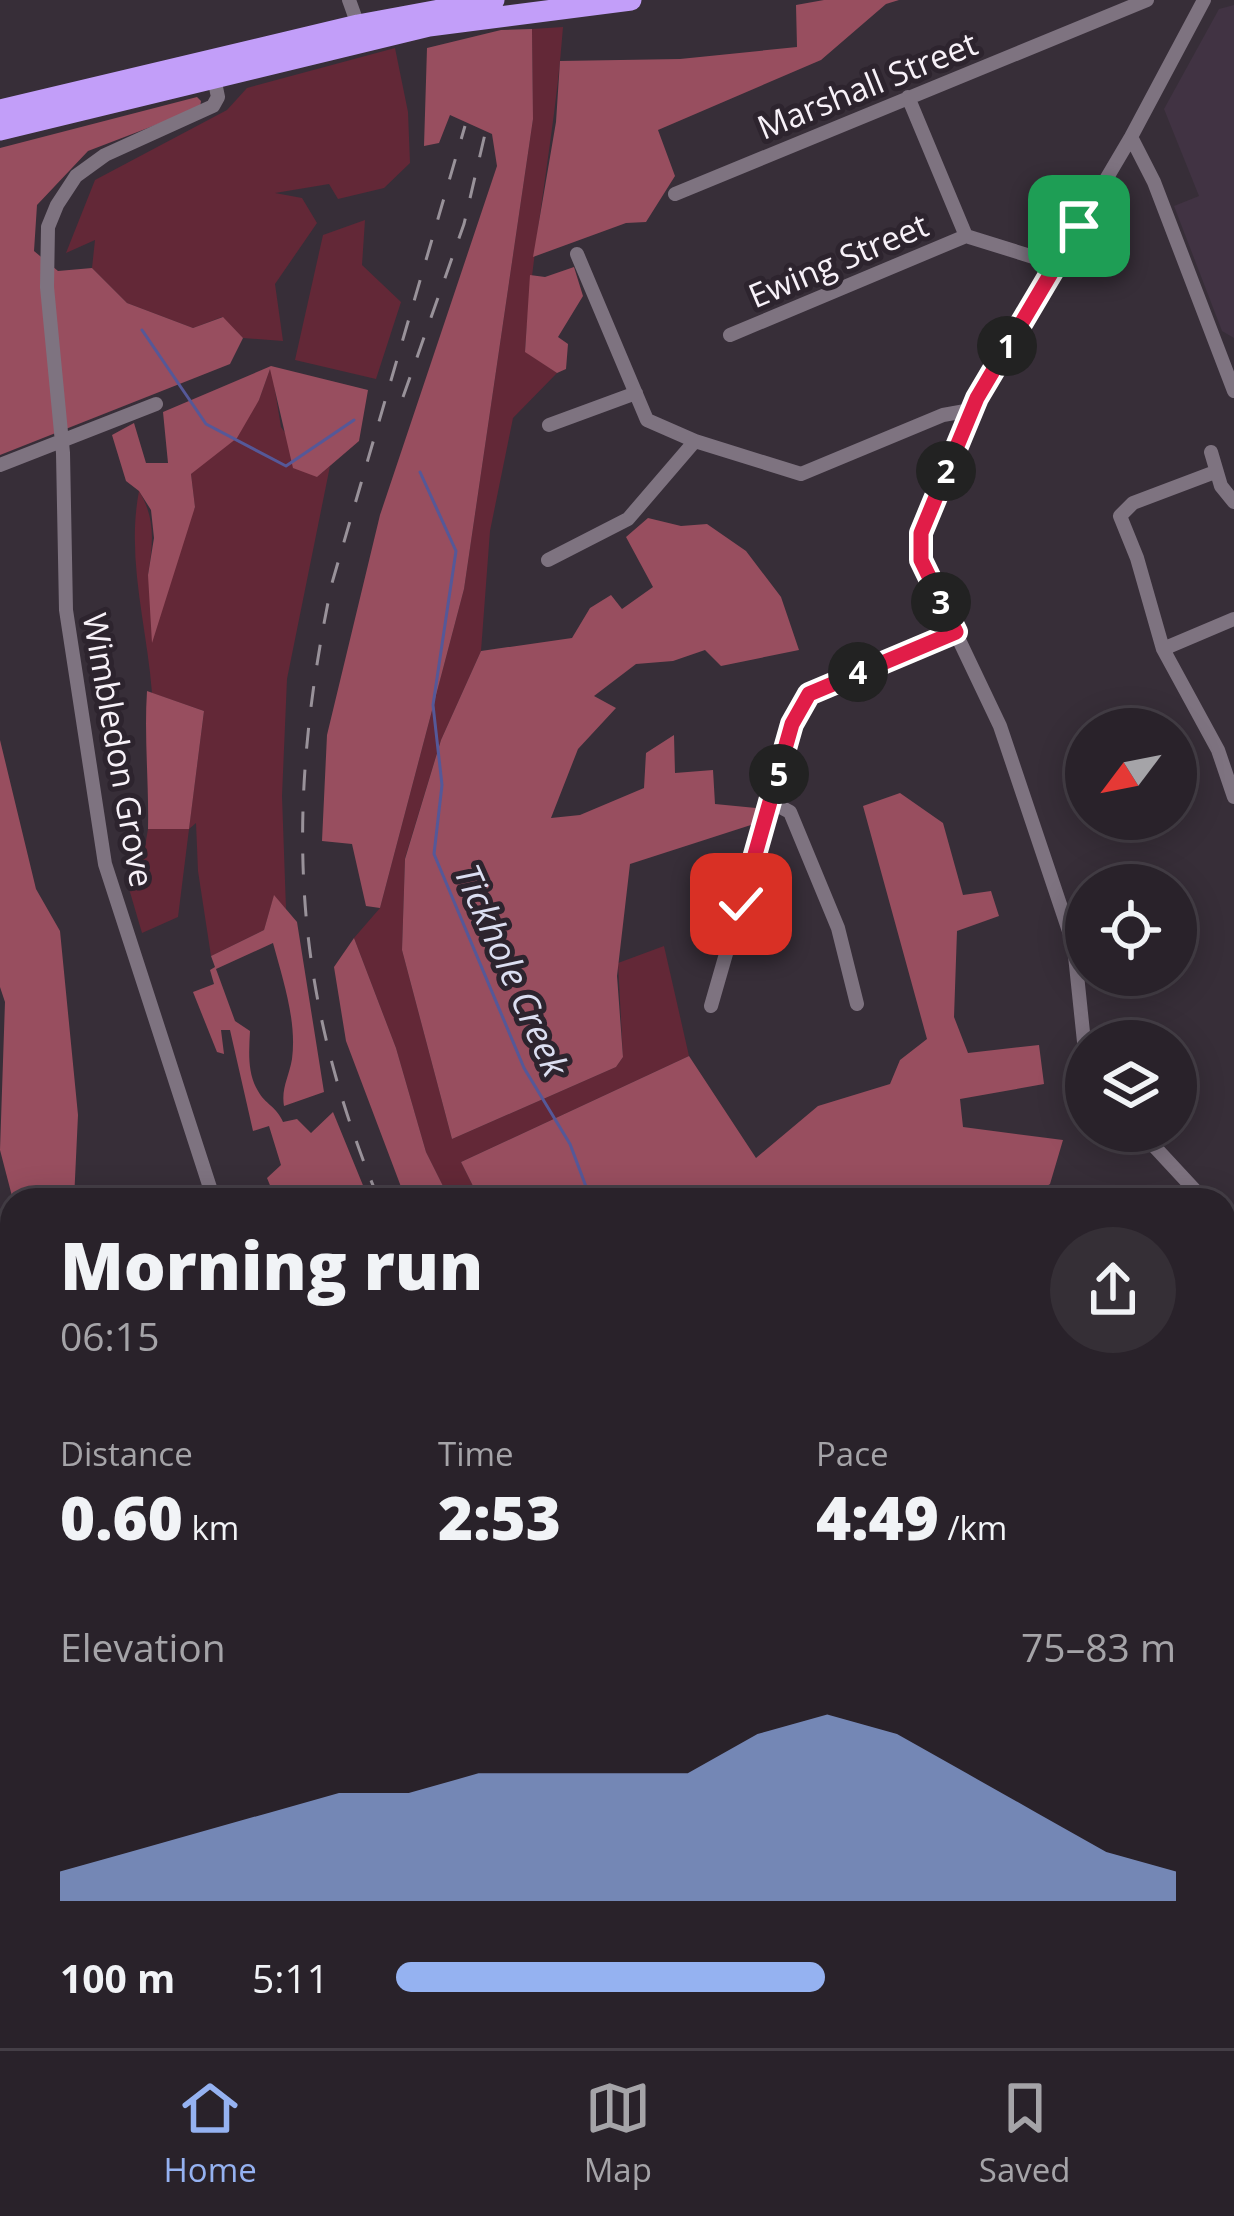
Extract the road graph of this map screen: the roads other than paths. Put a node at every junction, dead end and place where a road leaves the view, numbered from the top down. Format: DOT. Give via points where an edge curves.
graph roads {
  1 [pos="349,0"];
  2 [pos="494,0"];
  3 [pos="631,0"];
  4 [pos="1147,0"];
  5 [pos="1208,2"];
  6 [pos="358,25"];
  7 [pos="429,26"];
  8 [pos="292,59"];
  9 [pos="212,69"];
  10 [pos="908,97"];
  11 [pos="0,110"];
  12 [pos="0,130"];
  13 [pos="1131,137"];
  14 [pos="675,194"];
  15 [pos="966,236"];
  16 [pos="577,254"];
  17 [pos="1056,264"];
  18 [pos="730,334"];
  19 [pos="1234,391"];
  20 [pos="636,393"];
  21 [pos="156,404"];
  22 [pos="971,410"];
  23 [pos="549,425"];
  24 [pos="61,438"];
  25 [pos="695,441"];
  26 [pos="1211,452"];
  27 [pos="0,465"];
  28 [pos="1214,472"];
  29 [pos="1234,502"];
  30 [pos="548,560"];
  31 [pos="1234,619"];
  32 [pos="956,632"];
  33 [pos="1162,649"];
  34 [pos="1234,797"];
  35 [pos="771,802"];
  36 [pos="856,1004"];
  37 [pos="711,1006"];
  38 [pos="1082,1020"];
  39 [pos="1159,1152"];
  40 [pos="210,1188"];
  41 [pos="1193,1188"];
  1 -- 6 [label="street"];
  2 -- 6 [label="highway"];
  3 -- 7 [label="highway"];
  4 -- 10 [label="street, Marshall Street"];
  5 -- 13 [label="street"];
  6 -- 7 [label="street" via="368,32"];
  6 -- 8 [label="street"];
  6 -- 9 [label="highway"];
  7 -- 8 [label="highway"];
  8 -- 9 [label="highway"];
  9 -- 11 [label="highway"];
  9 -- 12 [label="highway"];
  9 -- 24 [label="street, Wimbledon Grove" via="213,106 105,155 76,176 57,205 46,287"];
  10 -- 14 [label="street, Marshall Street"];
  10 -- 15 [label="street"];
  13 -- 17 [label="street"];
  13 -- 19 [label="street"];
  15 -- 17 [label="street"];
  15 -- 18 [label="street, Ewing Street"];
  16 -- 20 [label="street"];
  17 -- 22 [label="street"];
  20 -- 23 [label="street"];
  20 -- 25 [label="street" via="646,420"];
  21 -- 24 [label="street"];
  22 -- 25 [label="street" via="801,474"];
  22 -- 32 [label="street" via="921,533 921,560"];
  24 -- 27 [label="street"];
  24 -- 40 [label="street, Wimbledon Grove" via="66,610 105,864"];
  25 -- 30 [label="street" via="628,519"];
  26 -- 28 [label="street"];
  28 -- 29 [label="street"];
  28 -- 33 [label="street" via="1121,511"];
  31 -- 33 [label="street"];
  32 -- 35 [label="street" via="809,694 792,724"];
  32 -- 38 [label="street" via="1000,726 1074,946"];
  33 -- 34 [label="street" via="1225,764"];
  35 -- 36 [label="street" via="790,812 838,928"];
  35 -- 37 [label="street"];
  39 -- 41 [label="street"];
}
